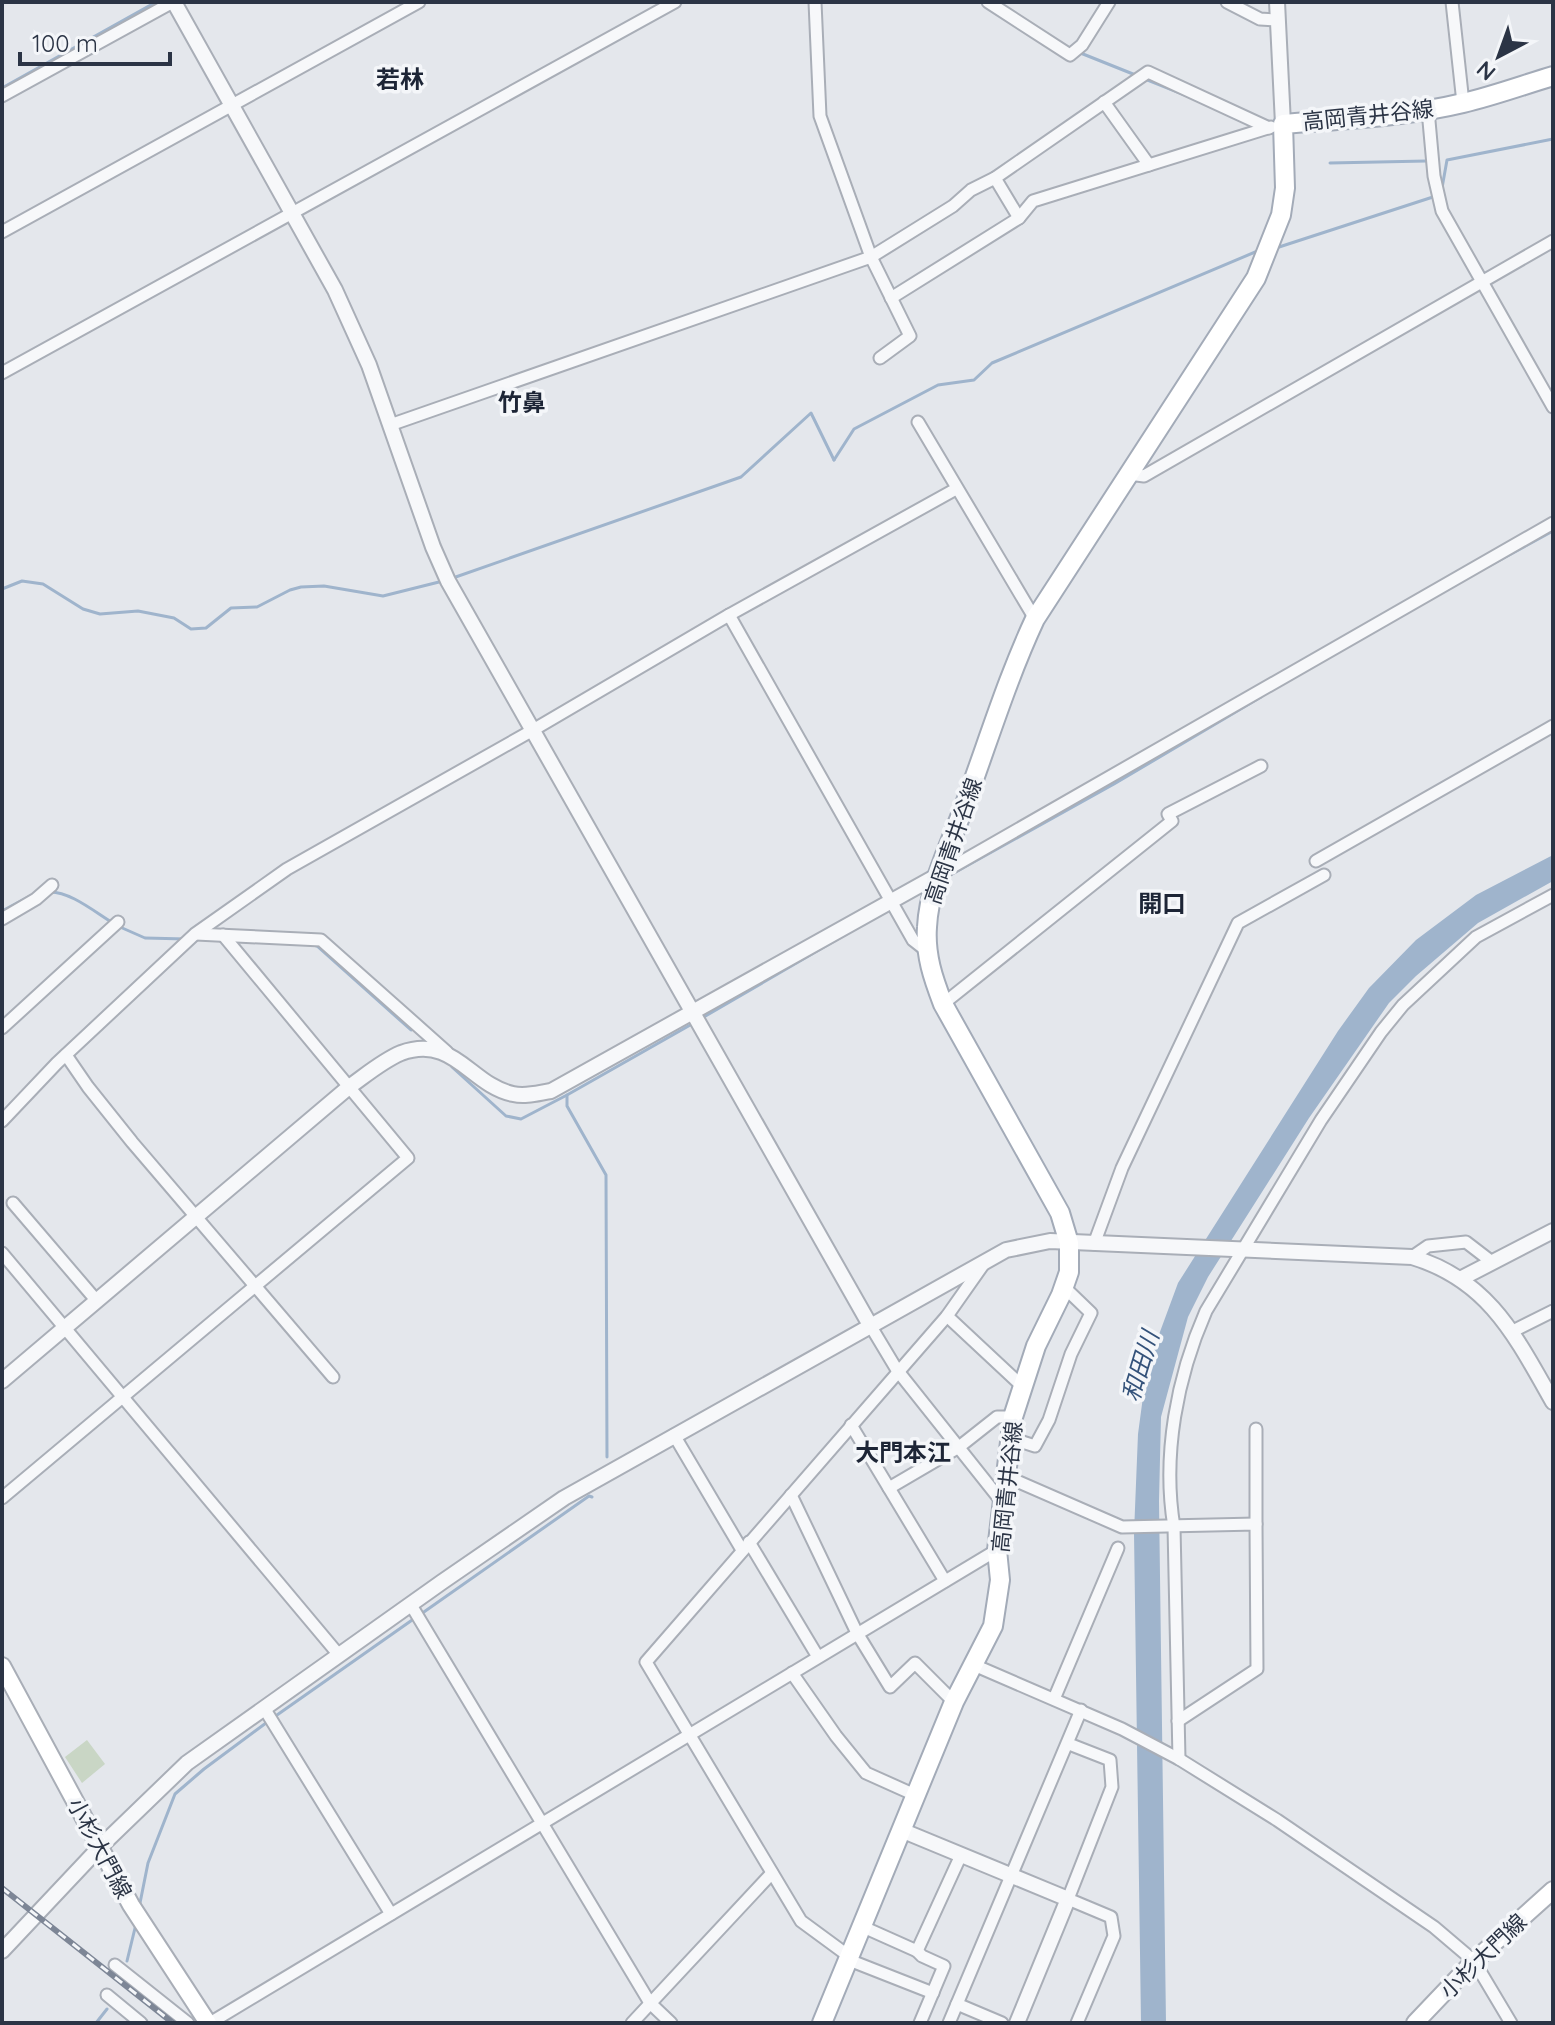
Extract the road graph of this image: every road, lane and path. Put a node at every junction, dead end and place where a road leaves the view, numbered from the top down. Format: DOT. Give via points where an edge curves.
graph roads {
  1 [pos="174,2"];
  2 [pos="419,2"];
  3 [pos="675,2"];
  4 [pos="815,2"];
  5 [pos="988,2"];
  6 [pos="1109,2"];
  7 [pos="1227,2"];
  8 [pos="1277,2"];
  9 [pos="1452,2"];
  10 [pos="1278,20"];
  11 [pos="1553,76"];
  12 [pos="2,96"];
  13 [pos="1104,102"];
  14 [pos="1463,103"];
  15 [pos="231,106"];
  16 [pos="1428,110"];
  17 [pos="1276,126"];
  18 [pos="1149,165"];
  19 [pos="995,178"];
  20 [pos="292,215"];
  21 [pos="1019,218"];
  22 [pos="2,232"];
  23 [pos="1553,241"];
  24 [pos="871,257"];
  25 [pos="1482,281"];
  26 [pos="891,298"];
  27 [pos="880,358"];
  28 [pos="2,373"];
  29 [pos="1553,407"];
  30 [pos="918,422"];
  31 [pos="390,425"];
  32 [pos="1129,474"];
  33 [pos="956,489"];
  34 [pos="1553,523"];
  35 [pos="729,615"];
  36 [pos="1035,619"];
  37 [pos="1553,726"];
  38 [pos="533,730"];
  39 [pos="1261,766"];
  40 [pos="1316,861"];
  41 [pos="940,874"];
  42 [pos="1324,875"];
  43 [pos="52,885"];
  44 [pos="1553,895"];
  45 [pos="890,900"];
  46 [pos="2,919"];
  47 [pos="118,922"];
  48 [pos="195,934"];
  49 [pos="223,935"];
  50 [pos="927,951"];
  51 [pos="943,1004"];
  52 [pos="693,1011"];
  53 [pos="2,1028"];
  54 [pos="447,1052"];
  55 [pos="66,1055"];
  56 [pos="349,1087"];
  57 [pos="2,1121"];
  58 [pos="13,1203"];
  59 [pos="196,1216"];
  60 [pos="1553,1231"];
  61 [pos="1069,1243"];
  62 [pos="1094,1244"];
  63 [pos="1242,1250"];
  64 [pos="3,1257"];
  65 [pos="1412,1257"];
  66 [pos="986,1260"];
  67 [pos="1492,1262"];
  68 [pos="1462,1278"];
  69 [pos="254,1286"];
  70 [pos="1064,1287"];
  71 [pos="96,1300"];
  72 [pos="1553,1311"];
  73 [pos="947,1316"];
  74 [pos="870,1325"];
  75 [pos="64,1327"];
  76 [pos="1515,1330"];
  77 [pos="897,1370"];
  78 [pos="333,1377"];
  79 [pos="2,1381"];
  80 [pos="1022,1386"];
  81 [pos="121,1397"];
  82 [pos="1553,1402"];
  83 [pos="1013,1417"];
  84 [pos="851,1425"];
  85 [pos="1256,1429"];
  86 [pos="674,1435"];
  87 [pos="1010,1438"];
  88 [pos="959,1447"];
  89 [pos="1005,1476"];
  90 [pos="889,1488"];
  91 [pos="791,1495"];
  92 [pos="2,1498"];
  93 [pos="1002,1502"];
  94 [pos="1256,1524"];
  95 [pos="1174,1527"];
  96 [pos="745,1546"];
  97 [pos="1118,1548"];
  98 [pos="997,1550"];
  99 [pos="945,1581"];
  100 [pos="411,1605"];
  101 [pos="857,1633"];
  102 [pos="339,1655"];
  103 [pos="818,1657"];
  104 [pos="974,1665"];
  105 [pos="2,1666"];
  106 [pos="792,1673"];
  107 [pos="1054,1699"];
  108 [pos="954,1702"];
  109 [pos="264,1708"];
  110 [pos="1081,1710"];
  111 [pos="1178,1721"];
  112 [pos="689,1735"];
  113 [pos="1069,1744"];
  114 [pos="1179,1759"];
  115 [pos="915,1795"];
  116 [pos="542,1825"];
  117 [pos="901,1830"];
  118 [pos="100,1847"];
  119 [pos="961,1855"];
  120 [pos="772,1873"];
  121 [pos="1010,1877"];
  122 [pos="1553,1890"];
  123 [pos="1068,1899"];
  124 [pos="391,1914"];
  125 [pos="861,1926"];
  126 [pos="2,1951"];
  127 [pos="917,1951"];
  128 [pos="849,1958"];
  129 [pos="1474,1961"];
  130 [pos="115,1965"];
  131 [pos="933,1993"];
  132 [pos="107,1995"];
  133 [pos="650,2003"];
  134 [pos="957,2004"];
  135 [pos="141,2023"];
  136 [pos="188,2023"];
  137 [pos="209,2023"];
  138 [pos="632,2023"];
  139 [pos="671,2023"];
  140 [pos="822,2023"];
  141 [pos="920,2023"];
  142 [pos="949,2023"];
  143 [pos="1002,2023"];
  144 [pos="1017,2023"];
  145 [pos="1077,2023"];
  146 [pos="1415,2023"];
  147 [pos="1511,2023"];
  1 -- 12 [label="street"];
  1 -- 15 [label="street"];
  2 -- 15 [label="street"];
  3 -- 20 [label="street"];
  4 -- 24 [label="street" via="820,116"];
  5 -- 6 [label="street" via="1070,55"];
  7 -- 10 [label="street" via="1260,19"];
  8 -- 10 [label="street"];
  9 -- 14 [label="street"];
  10 -- 17 [label="street"];
  11 -- 14 [label="main road, 高岡青井谷線"];
  13 -- 17 [label="street" via="1148,72"];
  13 -- 18 [label="street"];
  13 -- 19 [label="street"];
  14 -- 16 [label="main road, 高岡青井谷線"];
  15 -- 20 [label="street"];
  15 -- 22 [label="street"];
  16 -- 17 [label="main road, 高岡青井谷線"];
  16 -- 25 [label="street" via="1442,211"];
  17 -- 18 [label="street"];
  17 -- 32 [label="main road, 高岡青井谷線" via="1285,188 1281,215 1256,278"];
  18 -- 21 [label="street" via="1033,201"];
  19 -- 21 [label="street"];
  19 -- 24 [label="street"];
  20 -- 28 [label="street"];
  20 -- 31 [label="street" via="335,290"];
  21 -- 26 [label="street"];
  23 -- 25 [label="street"];
  24 -- 26 [label="street"];
  24 -- 31 [label="street"];
  25 -- 29 [label="street"];
  25 -- 32 [label="street" via="1144,476"];
  26 -- 27 [label="street" via="910,336"];
  30 -- 33 [label="street"];
  31 -- 38 [label="street" via="448,581"];
  32 -- 36 [label="main road, 高岡青井谷線"];
  33 -- 35 [label="street"];
  33 -- 36 [label="street"];
  34 -- 41 [label="street"];
  35 -- 38 [label="street"];
  35 -- 45 [label="street"];
  36 -- 41 [label="main road, 高岡青井谷線"];
  37 -- 40 [label="street"];
  38 -- 48 [label="street" via="287,869"];
  38 -- 52 [label="street"];
  39 -- 51 [label="street" via="1168,814 1172,821"];
  41 -- 45 [label="street"];
  41 -- 50 [label="main road, 高岡青井谷線" via="931,900"];
  42 -- 62 [label="street" via="1238,923 1122,1168"];
  43 -- 46 [label="street"];
  44 -- 63 [label="street" via="1476,937 1403,1005 1321,1120"];
  45 -- 50 [label="street" via="913,940"];
  45 -- 52 [label="street"];
  47 -- 53 [label="street"];
  48 -- 49 [label="street"];
  48 -- 55 [label="street"];
  49 -- 54 [label="street" via="321,940"];
  49 -- 56 [label="street"];
  50 -- 51 [label="main road, 高岡青井谷線"];
  51 -- 61 [label="main road, 高岡青井谷線" via="1036,1167"];
  52 -- 54 [label="street" via="551,1091 528,1095 493,1085"];
  52 -- 74 [label="street"];
  54 -- 56 [label="street" via="404,1052"];
  55 -- 57 [label="street"];
  55 -- 59 [label="street"];
  56 -- 59 [label="street"];
  56 -- 69 [label="street" via="408,1158"];
  58 -- 71 [label="street"];
  59 -- 69 [label="street"];
  59 -- 71 [label="street"];
  60 -- 67 [label="street"];
  61 -- 62 [label="street"];
  61 -- 66 [label="street" via="1029,1244"];
  61 -- 70 [label="main road, 高岡青井谷線"];
  62 -- 63 [label="street"];
  63 -- 65 [label="street"];
  63 -- 95 [label="street" via="1206,1311 1185,1372 1170,1460"];
  64 -- 75 [label="street"];
  65 -- 67 [label="street" via="1428,1246 1466,1242"];
  65 -- 68 [label="street"];
  66 -- 73 [label="street"];
  66 -- 74 [label="street"];
  67 -- 68 [label="street"];
  68 -- 82 [label="street" via="1500,1316"];
  69 -- 78 [label="street"];
  69 -- 81 [label="street"];
  70 -- 80 [label="main road, 高岡青井谷線"];
  70 -- 87 [label="street" via="1091,1313 1035,1446"];
  71 -- 75 [label="street"];
  72 -- 76 [label="street"];
  73 -- 77 [label="street"];
  73 -- 80 [label="street"];
  74 -- 77 [label="street"];
  74 -- 86 [label="street"];
  75 -- 79 [label="street"];
  75 -- 81 [label="street"];
  77 -- 84 [label="street"];
  77 -- 88 [label="street"];
  80 -- 83 [label="main road, 高岡青井谷線"];
  81 -- 92 [label="street"];
  81 -- 102 [label="street"];
  83 -- 87 [label="main road, 高岡青井谷線"];
  83 -- 88 [label="street" via="997,1417"];
  84 -- 90 [label="street"];
  84 -- 91 [label="street"];
  85 -- 94 [label="street"];
  86 -- 96 [label="street"];
  86 -- 100 [label="street" via="564,1498"];
  87 -- 89 [label="main road, 高岡青井谷線"];
  88 -- 90 [label="street"];
  88 -- 93 [label="street"];
  89 -- 93 [label="main road, 高岡青井谷線"];
  89 -- 95 [label="street" via="1122,1527"];
  90 -- 99 [label="street"];
  91 -- 96 [label="street"];
  91 -- 101 [label="street"];
  93 -- 98 [label="main road, 高岡青井谷線"];
  94 -- 95 [label="street"];
  94 -- 111 [label="street" via="1257,1669"];
  95 -- 111 [label="street"];
  96 -- 103 [label="street"];
  96 -- 112 [label="street" via="646,1662"];
  97 -- 107 [label="street"];
  98 -- 99 [label="street"];
  98 -- 104 [label="main road, 高岡青井谷線" via="998,1604"];
  99 -- 101 [label="street"];
  100 -- 102 [label="street"];
  100 -- 116 [label="street"];
  101 -- 103 [label="street"];
  101 -- 108 [label="street" via="890,1687 915,1663"];
  102 -- 109 [label="street"];
  103 -- 106 [label="street"];
  104 -- 107 [label="street"];
  104 -- 108 [label="main road, 高岡青井谷線"];
  105 -- 118 [label="main road, 小杉大門線"];
  106 -- 112 [label="street"];
  106 -- 115 [label="street" via="866,1773"];
  107 -- 110 [label="street"];
  108 -- 115 [label="main road, 高岡青井谷線"];
  109 -- 118 [label="street" via="187,1763"];
  109 -- 124 [label="street"];
  110 -- 113 [label="street"];
  110 -- 114 [label="street"];
  111 -- 114 [label="street"];
  112 -- 116 [label="street"];
  112 -- 120 [label="street"];
  113 -- 121 [label="street"];
  113 -- 123 [label="street" via="1110,1760 1112,1787"];
  114 -- 129 [label="street" via="1434,1927"];
  115 -- 117 [label="main road, 高岡青井谷線"];
  116 -- 124 [label="street"];
  116 -- 133 [label="street"];
  117 -- 119 [label="street"];
  117 -- 125 [label="main road, 高岡青井谷線"];
  118 -- 126 [label="street"];
  118 -- 137 [label="main road, 小杉大門線" via="131,1905"];
  119 -- 121 [label="street"];
  119 -- 127 [label="street"];
  120 -- 128 [label="street" via="803,1925"];
  120 -- 133 [label="street"];
  121 -- 123 [label="street"];
  121 -- 134 [label="street"];
  122 -- 129 [label="main road, 小杉大門線"];
  123 -- 144 [label="street"];
  123 -- 145 [label="street" via="1111,1917 1114,1936"];
  124 -- 137 [label="street"];
  125 -- 127 [label="street"];
  125 -- 128 [label="main road, 高岡青井谷線"];
  127 -- 131 [label="street" via="944,1966"];
  128 -- 131 [label="street"];
  128 -- 140 [label="main road, 高岡青井谷線"];
  129 -- 146 [label="main road, 小杉大門線"];
  129 -- 147 [label="street"];
  130 -- 136 [label="street"];
  131 -- 141 [label="street"];
  132 -- 135 [label="street"];
  133 -- 138 [label="street"];
  133 -- 139 [label="street"];
  134 -- 142 [label="street"];
  134 -- 143 [label="street"];
}
